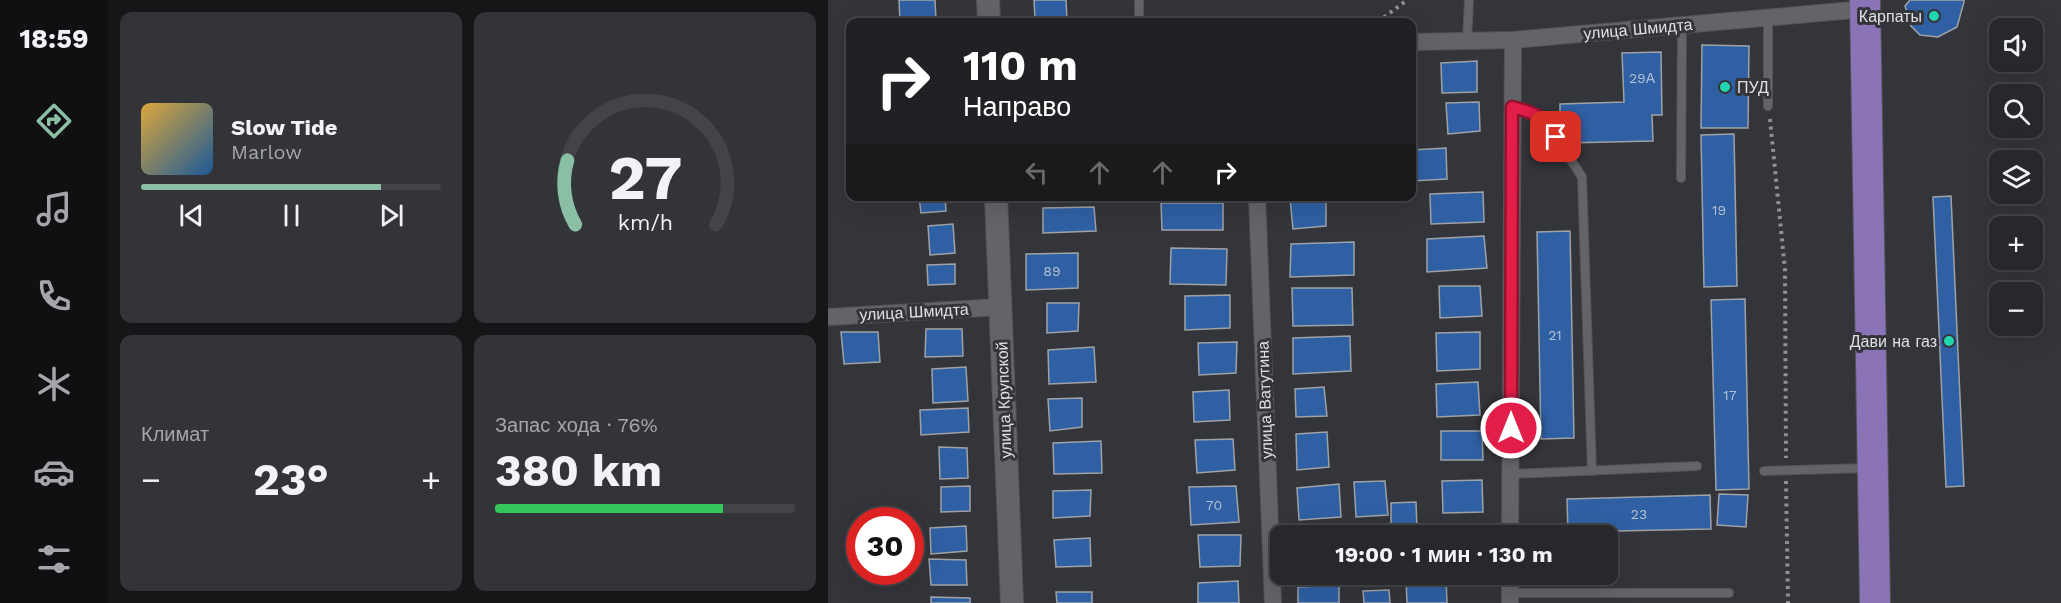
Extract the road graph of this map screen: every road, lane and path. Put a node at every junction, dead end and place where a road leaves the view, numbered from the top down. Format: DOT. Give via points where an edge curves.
graph roads {
  1 [pos="988,0"];
  2 [pos="1139,0"];
  3 [pos="1407,0"];
  4 [pos="1469,0"];
  5 [pos="1865,4"];
  6 [pos="989,18"];
  7 [pos="1139,18"];
  8 [pos="1383,18"];
  9 [pos="1768,18"];
  10 [pos="1682,25"];
  11 [pos="1513,40"];
  12 [pos="1467,41"];
  13 [pos="1416,42"];
  14 [pos="1768,106"];
  15 [pos="1512,107"];
  16 [pos="1681,178"];
  17 [pos="996,201"];
  18 [pos="1257,201"];
  19 [pos="1000,307"];
  20 [pos="828,317"];
  21 [pos="1697,466"];
  22 [pos="1873,468"];
  23 [pos="1592,471"];
  24 [pos="1764,471"];
  25 [pos="1786,471"];
  26 [pos="1510,474"];
  27 [pos="1510,525"];
  28 [pos="1729,592"];
  29 [pos="1510,598"];
  30 [pos="1012,603"];
  31 [pos="1273,603"];
  32 [pos="1788,603"];
  33 [pos="1875,603"];
  1 -- 6 [label="main road"];
  2 -- 7 [label="lane"];
  3 -- 8 [label="path"];
  4 -- 12 [label="lane"];
  5 -- 9 [label="street, улица Шмидта"];
  5 -- 22 [label="highway"];
  9 -- 10 [label="street, улица Шмидта"];
  9 -- 14 [label="lane"];
  10 -- 11 [label="street, улица Шмидта"];
  10 -- 16 [label="lane"];
  11 -- 12 [label="street, улица Шмидта"];
  11 -- 15 [label="street"];
  12 -- 13 [label="street, улица Шмидта"];
  14 -- 25 [label="path" via="1785,270"];
  15 -- 23 [label="lane" via="1535,113 1547,123 1582,177"];
  15 -- 26 [label="street"];
  17 -- 19 [label="main road, улица Крупской"];
  18 -- 31 [label="street, улица Ватутина"];
  19 -- 20 [label="street, улица Шмидта"];
  19 -- 30 [label="main road, улица Крупской"];
  21 -- 23 [label="lane"];
  22 -- 25 [label="lane"];
  22 -- 33 [label="highway"];
  23 -- 26 [label="lane"];
  24 -- 25 [label="lane"];
  25 -- 32 [label="path"];
  26 -- 27 [label="street"];
  28 -- 29 [label="lane"];
}
